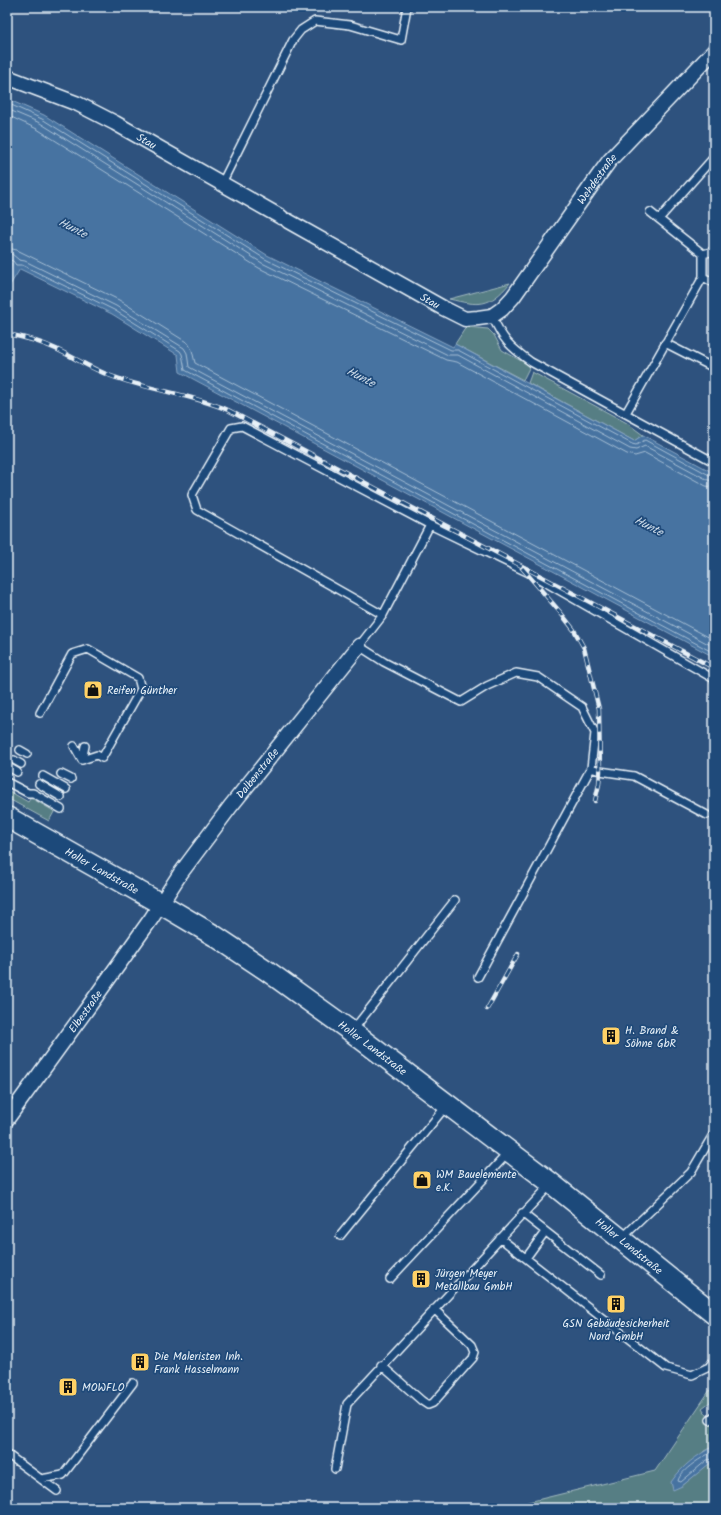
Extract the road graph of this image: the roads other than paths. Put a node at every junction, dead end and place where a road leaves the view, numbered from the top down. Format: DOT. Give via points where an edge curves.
graph roads {
  1 [pos="408,7"];
  2 [pos="714,51"];
  3 [pos="7,77"];
  4 [pos="714,158"];
  5 [pos="222,183"];
  6 [pos="650,212"];
  7 [pos="660,218"];
  8 [pos="714,251"];
  9 [pos="703,254"];
  10 [pos="703,277"];
  11 [pos="714,283"];
  12 [pos="492,316"];
  13 [pos="665,343"];
  14 [pos="714,368"];
  15 [pos="626,413"];
  16 [pos="714,462"];
  17 [pos="430,526"];
  18 [pos="383,615"];
  19 [pos="359,646"];
  20 [pos="714,679"];
  21 [pos="40,712"];
  22 [pos="74,746"];
  23 [pos="85,746"];
  24 [pos="20,750"];
  25 [pos="94,751"];
  26 [pos="26,754"];
  27 [pos="14,760"];
  28 [pos="82,760"];
  29 [pos="21,764"];
  30 [pos="10,768"];
  31 [pos="591,768"];
  32 [pos="17,772"];
  33 [pos="61,774"];
  34 [pos="43,776"];
  35 [pos="71,779"];
  36 [pos="7,782"];
  37 [pos="39,784"];
  38 [pos="66,789"];
  39 [pos="61,797"];
  40 [pos="61,809"];
  41 [pos="707,815"];
  42 [pos="7,817"];
  43 [pos="456,900"];
  44 [pos="161,904"];
  45 [pos="478,977"];
  46 [pos="352,1032"];
  47 [pos="447,1104"];
  48 [pos="7,1119"];
  49 [pos="714,1133"];
  50 [pos="510,1152"];
  51 [pos="551,1183"];
  52 [pos="522,1213"];
  53 [pos="545,1232"];
  54 [pos="340,1236"];
  55 [pos="500,1238"];
  56 [pos="621,1239"];
  57 [pos="526,1258"];
  58 [pos="601,1275"];
  59 [pos="390,1279"];
  60 [pos="434,1309"];
  61 [pos="714,1314"];
  62 [pos="714,1360"];
  63 [pos="381,1366"];
  64 [pos="133,1383"];
  65 [pos="7,1454"];
  66 [pos="336,1469"];
  67 [pos="41,1479"];
  68 [pos="57,1491"];
  69 [pos="7,1504"];
  70 [pos="8,1508"];
  1 -- 5 [label="lane" via="401,40 350,25 315,21 300,30"];
  2 -- 12 [label="street, Wehdestraße" via="610,160 513,298"];
  3 -- 5 [label="street, Stau" via="84,107"];
  4 -- 7 [label="lane"];
  5 -- 12 [label="street, Stau" via="448,311 465,318"];
  6 -- 7 [label="lane"];
  7 -- 9 [label="lane"];
  8 -- 9 [label="lane"];
  9 -- 10 [label="lane"];
  10 -- 11 [label="lane"];
  10 -- 13 [label="lane"];
  12 -- 15 [label="lane" via="511,347 531,362"];
  13 -- 14 [label="lane"];
  13 -- 15 [label="lane"];
  15 -- 16 [label="lane"];
  17 -- 18 [label="lane"];
  17 -- 18 [label="lane" via="242,426 231,428 192,495 197,510"];
  17 -- 20 [label="lane" via="527,572"];
  18 -- 19 [label="lane"];
  19 -- 31 [label="lane" via="461,702 486,686 516,673 538,678 582,707 595,734"];
  19 -- 44 [label="street, Dalbenstraße" via="230,807"];
  21 -- 28 [label="lane" via="72,654 88,649 138,678 141,689 102,758 97,755"];
  22 -- 28 [label="lane"];
  23 -- 28 [label="lane"];
  24 -- 26 [label="lane"];
  25 -- 28 [label="lane"];
  27 -- 29 [label="lane"];
  30 -- 32 [label="lane"];
  31 -- 41 [label="lane" via="600,772 634,776"];
  31 -- 45 [label="lane"];
  33 -- 35 [label="lane"];
  34 -- 38 [label="lane"];
  36 -- 40 [label="lane"];
  37 -- 39 [label="lane"];
  42 -- 44 [label="main road, Holler Landstraße"];
  43 -- 46 [label="lane"];
  44 -- 46 [label="main road, Holler Landstraße" via="266,970"];
  44 -- 48 [label="street, Elbestraße"];
  46 -- 47 [label="main road, Holler Landstraße"];
  47 -- 50 [label="main road, Holler Landstraße"];
  47 -- 54 [label="lane"];
  49 -- 56 [label="lane" via="691,1172"];
  50 -- 51 [label="main road, Holler Landstraße"];
  50 -- 59 [label="lane"];
  51 -- 52 [label="lane"];
  51 -- 56 [label="main road, Holler Landstraße"];
  52 -- 53 [label="lane"];
  52 -- 55 [label="lane"];
  53 -- 57 [label="lane"];
  53 -- 58 [label="lane"];
  55 -- 57 [label="lane"];
  55 -- 60 [label="lane"];
  56 -- 61 [label="main road, Holler Landstraße"];
  57 -- 62 [label="lane" via="666,1368 692,1375 709,1367"];
  60 -- 63 [label="lane"];
  60 -- 63 [label="lane" via="472,1345 475,1352 473,1358 433,1403 428,1405 422,1401"];
  63 -- 66 [label="lane" via="347,1404"];
  64 -- 67 [label="lane" via="63,1475"];
  65 -- 67 [label="lane"];
  67 -- 68 [label="lane"];
  69 -- 70 [label="lane"];
}
